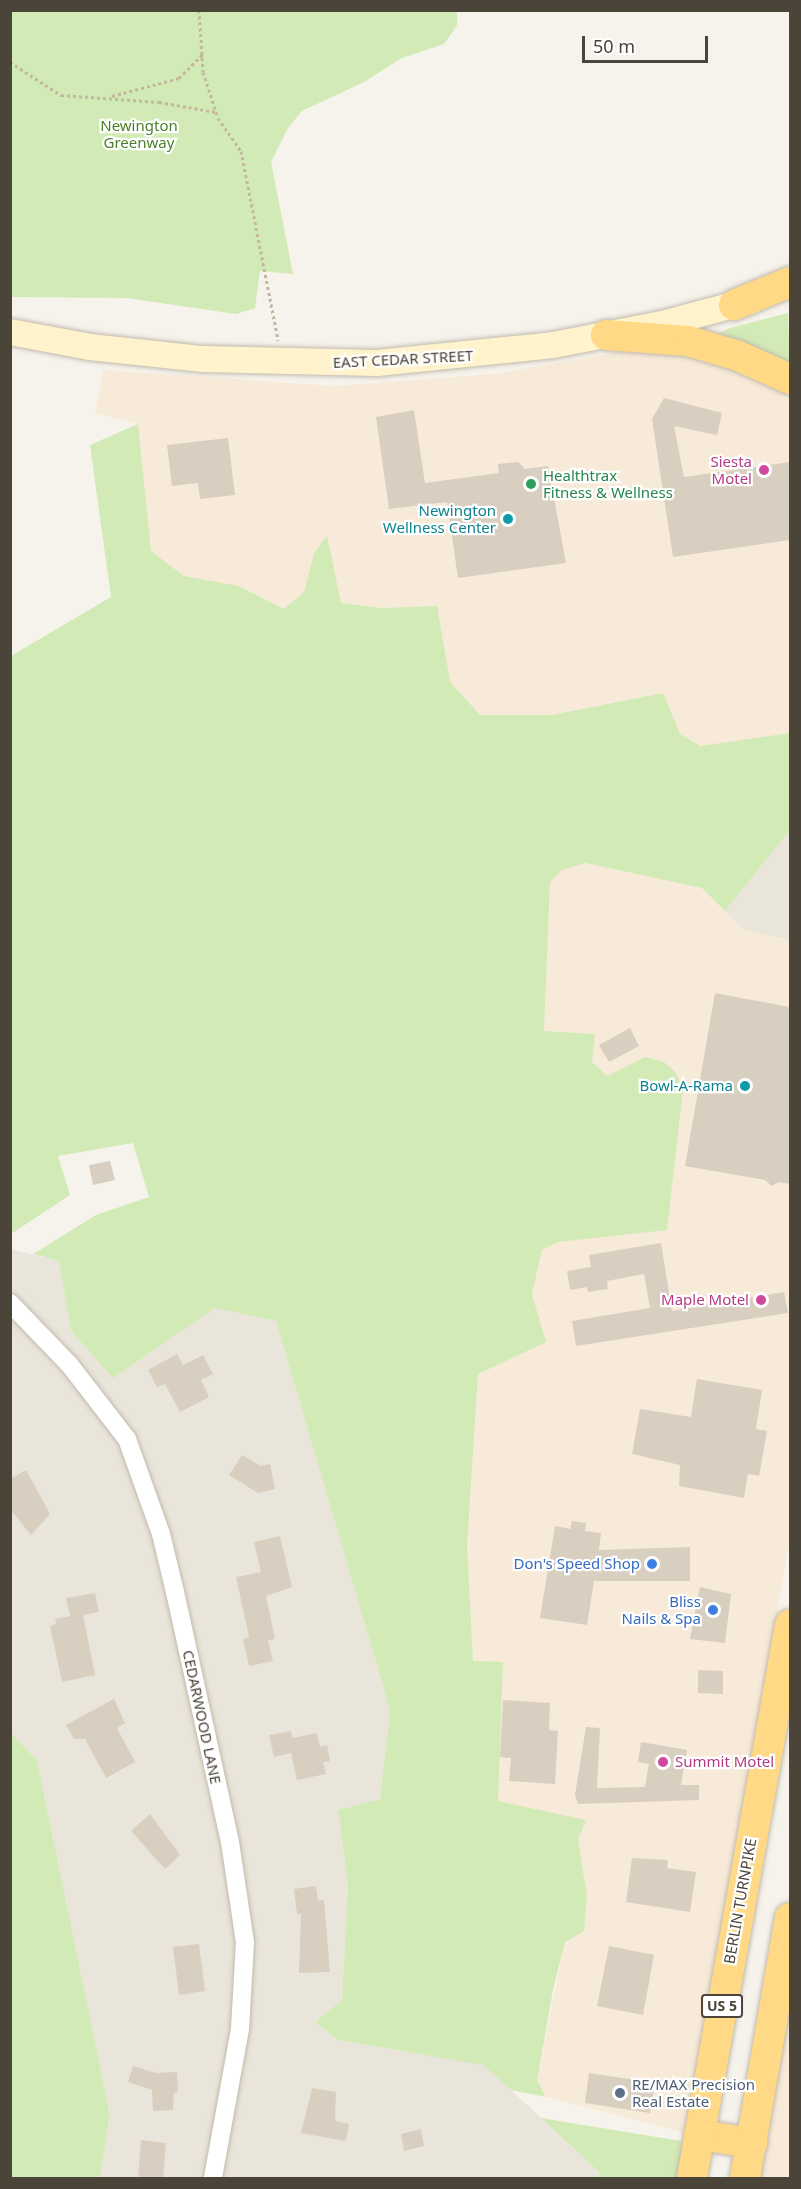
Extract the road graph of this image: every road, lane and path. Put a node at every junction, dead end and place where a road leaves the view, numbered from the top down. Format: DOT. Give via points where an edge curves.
graph roads {
  1 [pos="199,10"];
  2 [pos="202,54"];
  3 [pos="10,62"];
  4 [pos="110,97"];
  5 [pos="216,112"];
  6 [pos="790,282"];
  7 [pos="790,289"];
  8 [pos="734,305"];
  9 [pos="10,333"];
  10 [pos="606,335"];
  11 [pos="281,363"];
  12 [pos="790,378"];
  13 [pos="10,1303"];
  14 [pos="790,1625"];
  15 [pos="790,1918"];
  16 [pos="699,2135"];
  17 [pos="752,2143"];
  18 [pos="213,2178"];
  19 [pos="693,2178"];
  20 [pos="746,2178"];
  1 -- 2 [label="path"];
  2 -- 4 [label="path" via="179,78"];
  2 -- 5 [label="path" via="203,72"];
  3 -- 4 [label="path" via="61,95"];
  4 -- 5 [label="path"];
  5 -- 11 [label="path" via="241,151"];
  6 -- 8 [label="highway"];
  7 -- 8 [label="main road, EAST CEDAR STREET"];
  8 -- 10 [label="main road, EAST CEDAR STREET"];
  9 -- 11 [label="main road, EAST CEDAR STREET" via="147,354"];
  10 -- 11 [label="main road, EAST CEDAR STREET" via="436,360"];
  10 -- 12 [label="highway" via="688,341 736,355"];
  13 -- 18 [label="street, CEDARWOOD LANE" via="69,1364 127,1438 161,1534 175,1592 230,1842 245,1942 240,2030"];
  14 -- 16 [label="highway, BERLIN TURNPIKE / US 5"];
  15 -- 17 [label="highway"];
  16 -- 17 [label="highway"];
  16 -- 19 [label="highway, BERLIN TURNPIKE / US 5"];
  17 -- 20 [label="highway"];
}
